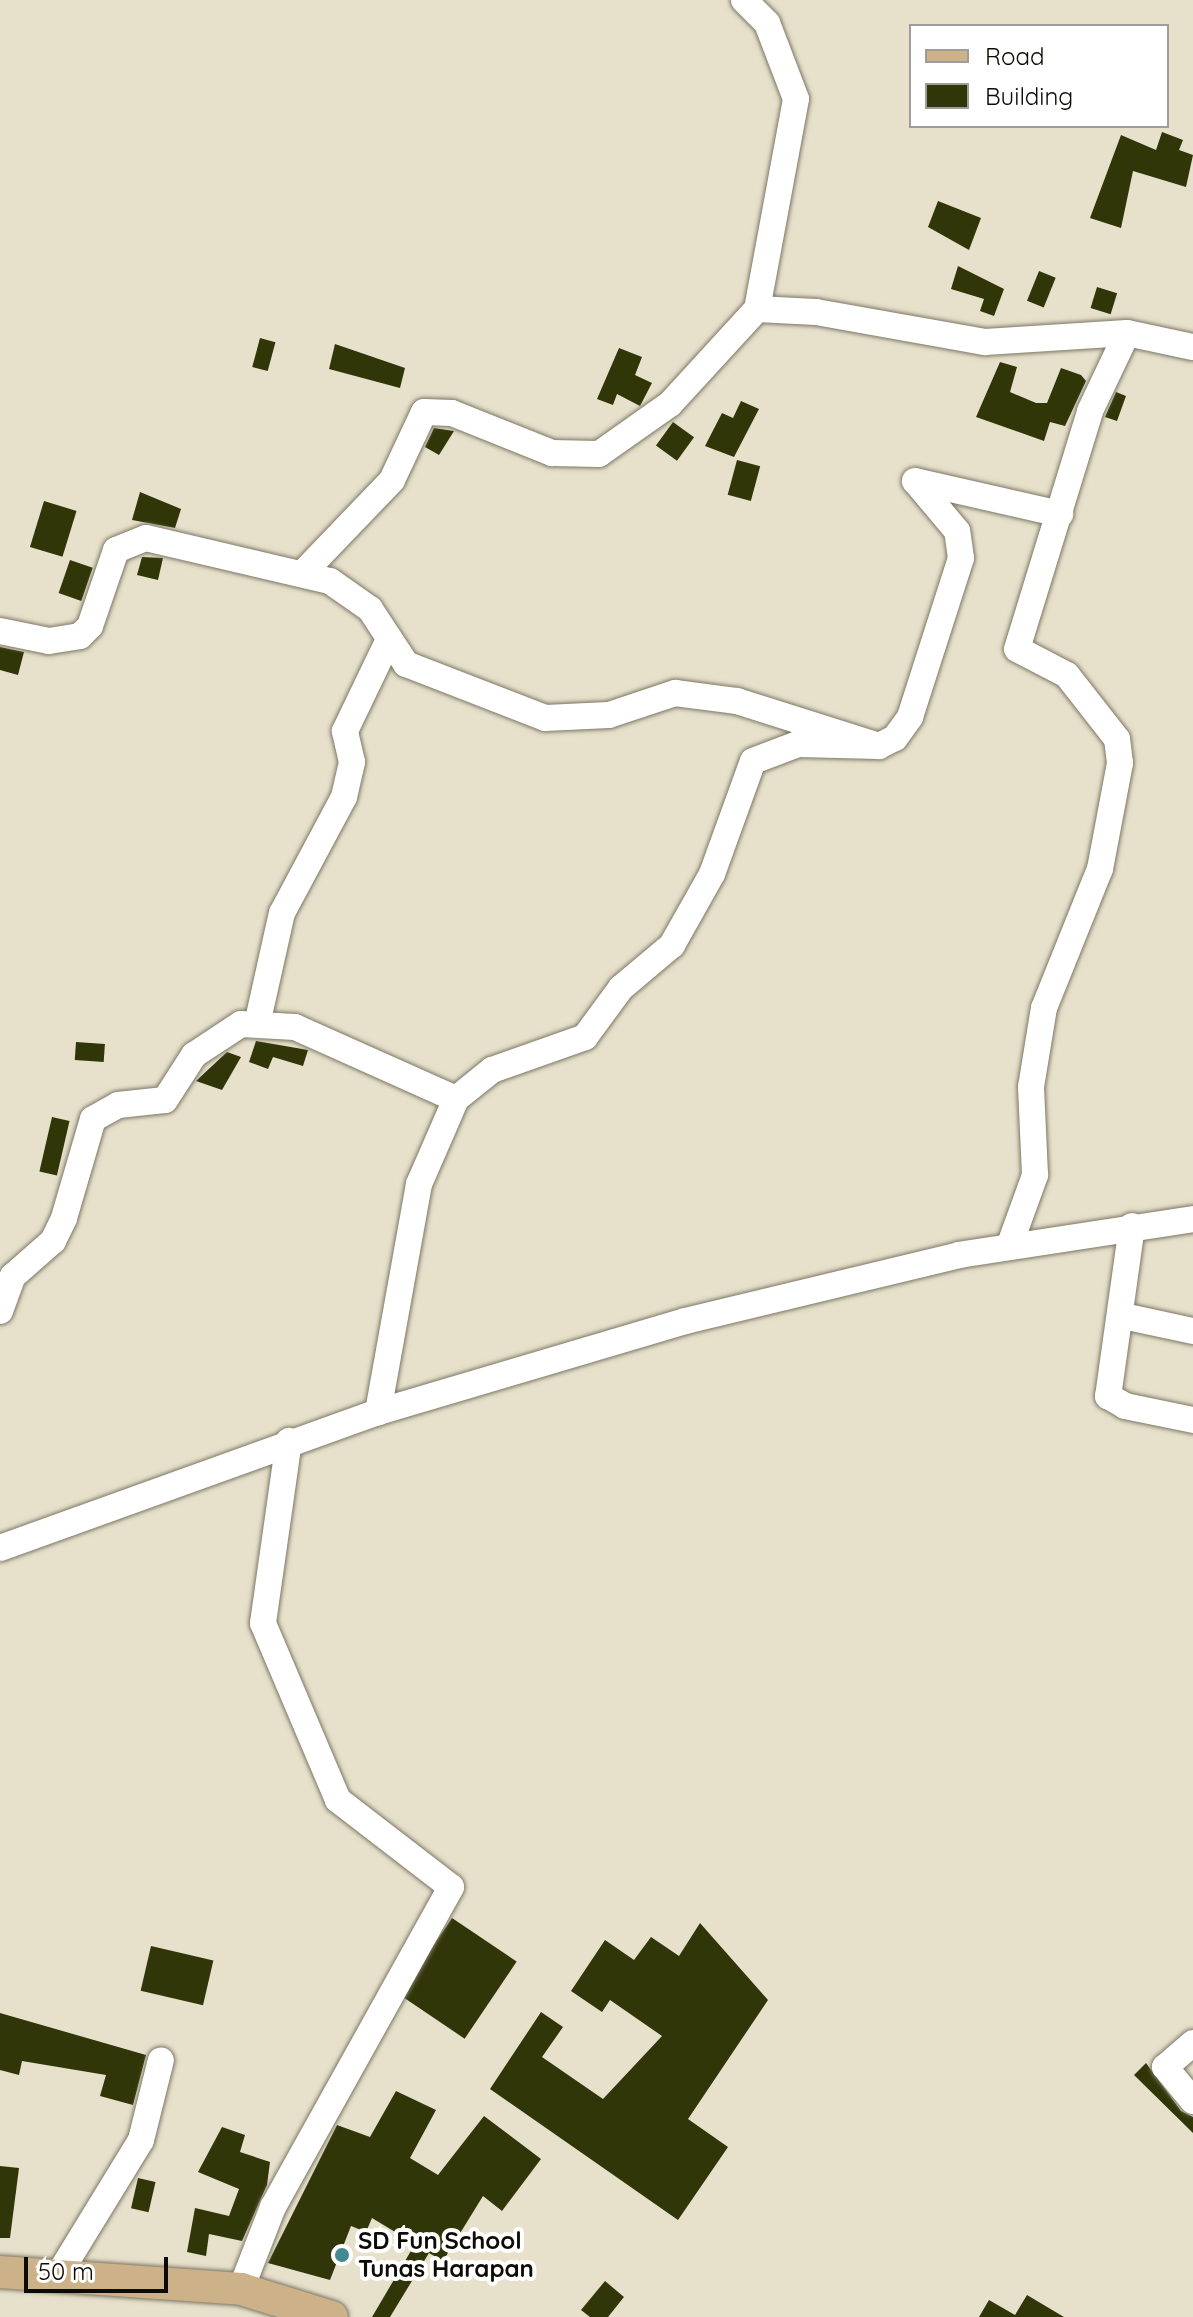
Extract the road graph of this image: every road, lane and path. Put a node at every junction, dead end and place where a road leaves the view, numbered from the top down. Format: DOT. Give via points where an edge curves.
graph roads {
  1 [pos="744,0"];
  2 [pos="757,309"];
  3 [pos="1127,333"];
  4 [pos="1193,347"];
  5 [pos="1060,514"];
  6 [pos="302,574"];
  7 [pos="0,631"];
  8 [pos="389,639"];
  9 [pos="879,746"];
  10 [pos="258,1020"];
  11 [pos="456,1099"];
  12 [pos="1193,1219"];
  13 [pos="1132,1226"];
  14 [pos="1009,1247"];
  15 [pos="0,1311"];
  16 [pos="1123,1316"];
  17 [pos="1193,1331"];
  18 [pos="378,1412"];
  19 [pos="1193,1420"];
  20 [pos="289,1441"];
  21 [pos="0,1548"];
  22 [pos="1193,2043"];
  23 [pos="161,2060"];
  24 [pos="1193,2101"];
  25 [pos="0,2272"];
  26 [pos="59,2274"];
  27 [pos="241,2289"];
  28 [pos="332,2317"];
  1 -- 2 [label="street" via="767,23 796,99"];
  2 -- 3 [label="street" via="1014,344"];
  2 -- 6 [label="street" via="670,404 599,454 552,453 452,413 424,412 392,480"];
  3 -- 4 [label="street"];
  3 -- 5 [label="street" via="1090,411"];
  5 -- 9 [label="street" via="915,481 957,531 961,558 910,717"];
  5 -- 14 [label="street" via="1017,649 1067,675 1100,715 1117,739 1119,781 1100,869 1044,1008 1031,1087 1035,1175"];
  6 -- 7 [label="street" via="146,538 116,550 90,626 80,636 49,641"];
  6 -- 8 [label="street" via="330,581 370,609"];
  8 -- 9 [label="street" via="418,671 545,718 609,715 675,693 737,701"];
  8 -- 10 [label="street" via="345,731 352,762 344,797 282,913"];
  9 -- 11 [label="street" via="798,744 759,756 745,774 712,874 672,945 621,988 585,1037 492,1070"];
  10 -- 11 [label="street" via="366,1054"];
  10 -- 15 [label="street" via="202,1048 165,1100 118,1105 93,1119 53,1241 13,1276"];
  11 -- 18 [label="street" via="419,1184"];
  12 -- 13 [label="street"];
  13 -- 14 [label="street"];
  13 -- 16 [label="street"];
  14 -- 18 [label="street" via="756,1302"];
  16 -- 17 [label="street"];
  16 -- 19 [label="street" via="1111,1402"];
  18 -- 20 [label="street"];
  20 -- 21 [label="street"];
  20 -- 27 [label="street" via="263,1623 338,1800 451,1887 273,2207"];
  22 -- 24 [label="street" via="1165,2067"];
  23 -- 26 [label="street" via="141,2140"];
  25 -- 26 [label="main road"];
  26 -- 27 [label="main road"];
  27 -- 28 [label="main road"];
}
